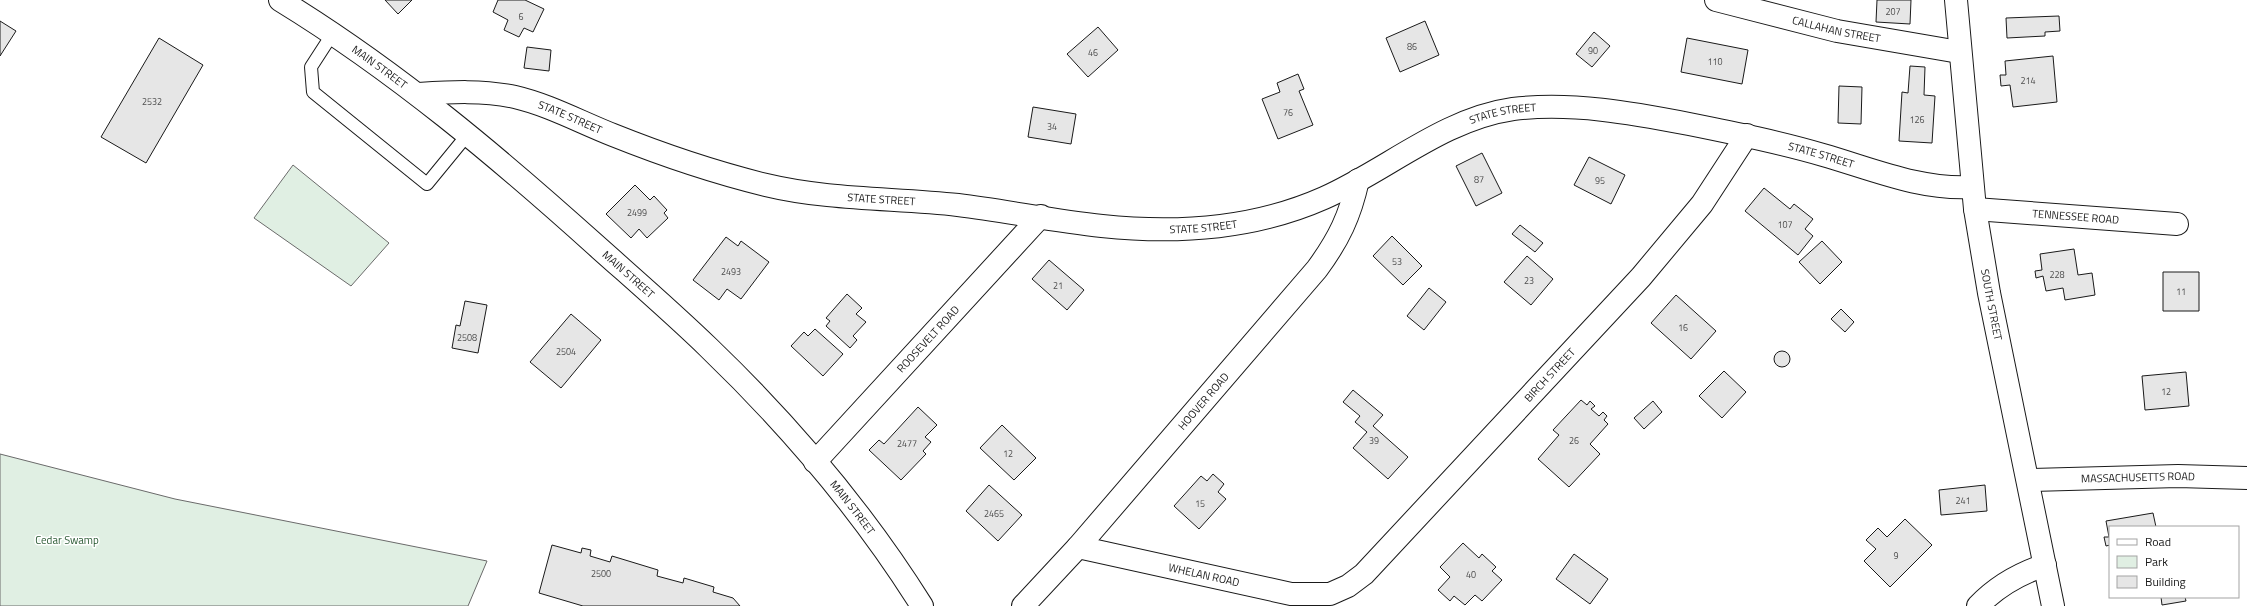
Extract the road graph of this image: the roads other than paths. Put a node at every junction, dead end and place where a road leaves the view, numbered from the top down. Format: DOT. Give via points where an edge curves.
graph roads {
  1 [pos="280,0"];
  2 [pos="1716,0"];
  3 [pos="1956,0"];
  4 [pos="333,33"];
  5 [pos="1959,52"];
  6 [pos="418,94"];
  7 [pos="468,134"];
  8 [pos="1747,136"];
  9 [pos="1358,180"];
  10 [pos="1972,187"];
  11 [pos="1975,209"];
  12 [pos="1041,216"];
  13 [pos="2177,224"];
  14 [pos="815,462"];
  15 [pos="2247,478"];
  16 [pos="2028,480"];
  17 [pos="1078,547"];
  18 [pos="2045,565"];
  19 [pos="1330,594"];
  20 [pos="922,606"];
  21 [pos="1023,606"];
  22 [pos="1978,606"];
  23 [pos="2053,606"];
  1 -- 4 [label="street, MAIN STREET"];
  2 -- 5 [label="street, CALLAHAN STREET" via="1837,31"];
  3 -- 5 [label="street, SOUTH STREET"];
  4 -- 6 [label="street, MAIN STREET"];
  4 -- 7 [label="lane" via="311,67 313,92 427,184"];
  5 -- 10 [label="street, SOUTH STREET"];
  6 -- 7 [label="street, MAIN STREET"];
  6 -- 12 [label="street, STATE STREET" via="484,93 539,103 608,133 683,161 768,186 802,192 959,205"];
  7 -- 14 [label="street, MAIN STREET" via="559,212 709,348"];
  8 -- 9 [label="street, STATE STREET" via="1628,113 1548,107 1512,110 1480,117 1450,129"];
  8 -- 10 [label="street, STATE STREET" via="1817,153 1907,181 1932,186"];
  8 -- 19 [label="street, BIRCH STREET" via="1702,204 1641,277 1364,574 1348,586"];
  9 -- 12 [label="street, STATE STREET" via="1324,198 1288,212 1214,227 1139,230"];
  9 -- 17 [label="street, HOOVER ROAD" via="1343,228 1317,269"];
  10 -- 11 [label="street, SOUTH STREET"];
  11 -- 13 [label="street, TENNESSEE ROAD"];
  11 -- 16 [label="street, SOUTH STREET" via="1989,293"];
  12 -- 14 [label="street, ROOSEVELT ROAD"];
  14 -- 20 [label="street, MAIN STREET" via="869,528"];
  15 -- 16 [label="street, MASSACHUSETTS ROAD" via="2178,476"];
  16 -- 18 [label="street, SOUTH STREET"];
  17 -- 19 [label="street, WHELAN ROAD" via="1291,594"];
  17 -- 21 [label="street, HOOVER ROAD"];
  18 -- 22 [label="street" via="2023,572 2003,583"];
  18 -- 23 [label="street, SOUTH STREET"];
}
